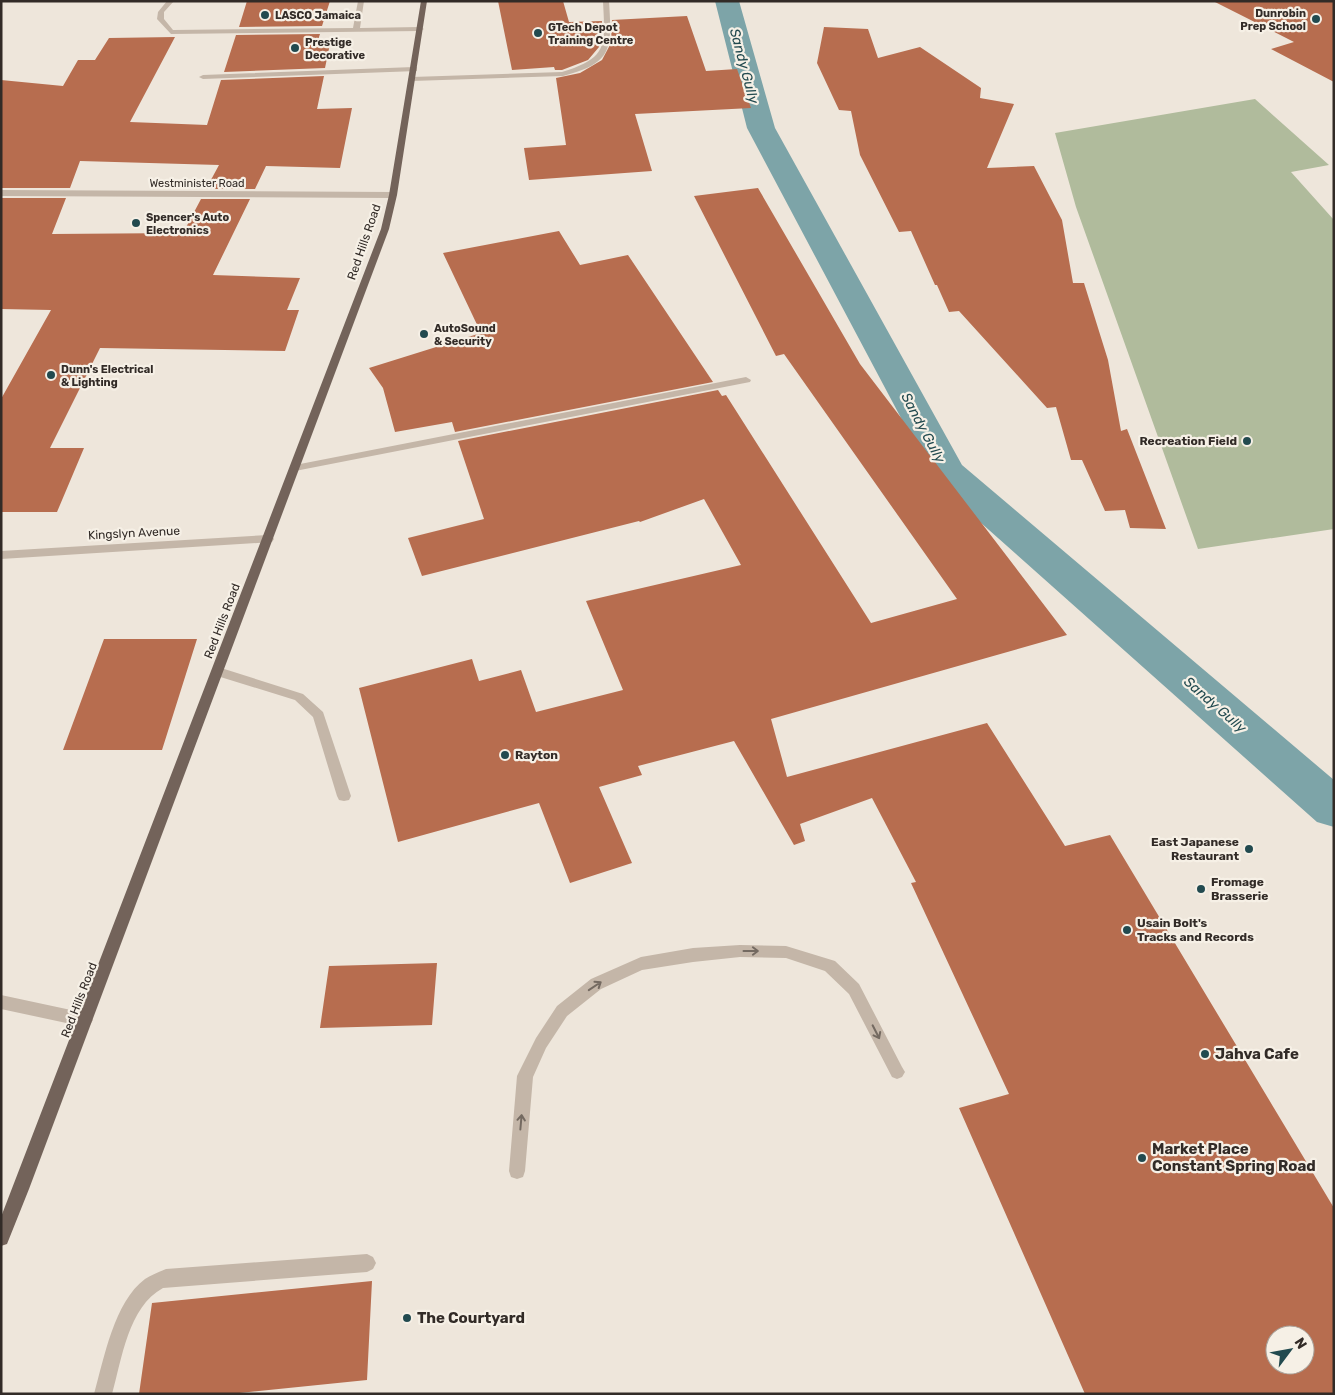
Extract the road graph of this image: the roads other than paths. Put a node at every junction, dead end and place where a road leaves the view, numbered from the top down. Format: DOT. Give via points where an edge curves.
graph roads {
  1 [pos="170,1"];
  2 [pos="361,1"];
  3 [pos="424,1"];
  4 [pos="606,1"];
  5 [pos="420,29"];
  6 [pos="356,31"];
  7 [pos="413,74"];
  8 [pos="202,77"];
  9 [pos="1,192"];
  10 [pos="394,196"];
  11 [pos="746,380"];
  12 [pos="294,468"];
  13 [pos="268,539"];
  14 [pos="1,555"];
  15 [pos="218,672"];
  16 [pos="344,796"];
  17 [pos="1,1002"];
  18 [pos="86,1020"];
  19 [pos="897,1072"];
  20 [pos="517,1170"];
  21 [pos="1,1238"];
  22 [pos="367,1263"];
  23 [pos="103,1394"];
  1 -- 6 [label="street" via="161,12 160,19 171,32"];
  2 -- 6 [label="street"];
  3 -- 5 [label="main road, Red Hills Road"];
  4 -- 7 [label="street" via="608,38 603,54 585,67 564,74"];
  5 -- 6 [label="street"];
  5 -- 7 [label="main road, Red Hills Road"];
  7 -- 8 [label="street"];
  7 -- 10 [label="main road, Red Hills Road"];
  9 -- 10 [label="street, Westminister Road"];
  10 -- 12 [label="main road, Red Hills Road" via="385,229"];
  11 -- 12 [label="street"];
  12 -- 13 [label="main road, Red Hills Road"];
  13 -- 14 [label="street, Kingslyn Avenue"];
  13 -- 15 [label="main road, Red Hills Road"];
  15 -- 16 [label="street" via="299,697 319,715"];
  15 -- 18 [label="main road, Red Hills Road"];
  17 -- 18 [label="street"];
  18 -- 21 [label="main road, Red Hills Road"];
  20 -- 19 [label="street, one-way" via="525,1076 541,1043 562,1011 589,989 641,964 740,951 786,952 830,966 854,989"];
  22 -- 23 [label="street" via="166,1278 149,1286 126,1318"];
}
